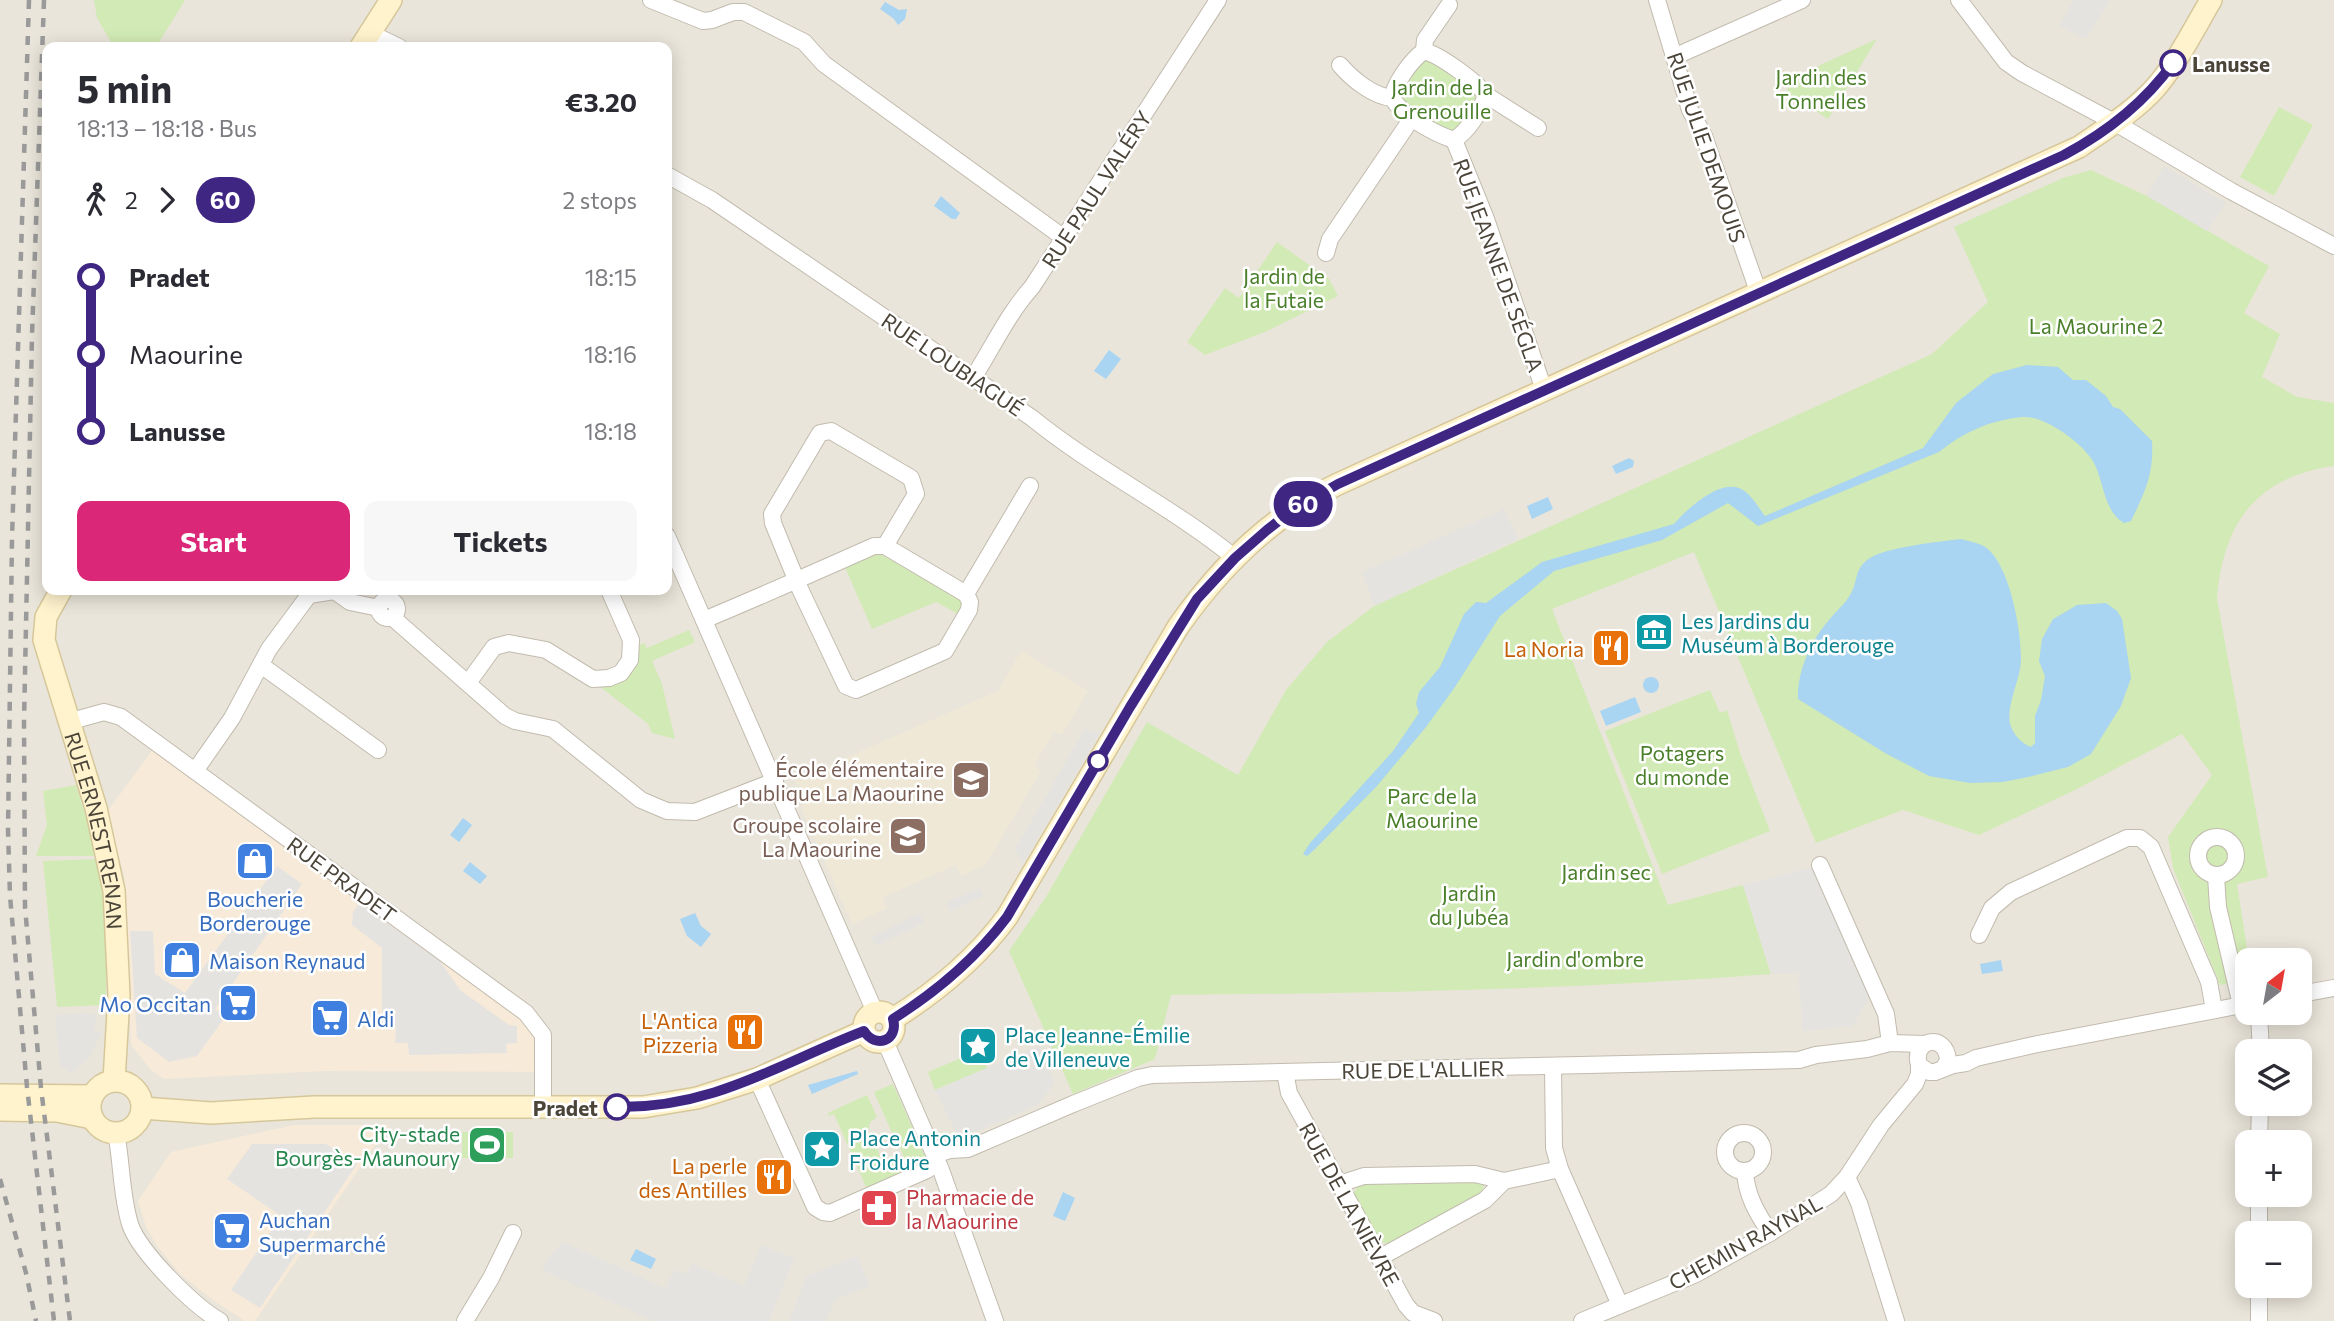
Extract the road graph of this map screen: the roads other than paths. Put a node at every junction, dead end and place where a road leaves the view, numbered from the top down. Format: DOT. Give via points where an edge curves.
graph roads {
  1 [pos="391,0"];
  2 [pos="651,0"];
  3 [pos="1218,0"];
  4 [pos="1657,0"];
  5 [pos="1802,0"];
  6 [pos="1959,0"];
  7 [pos="2211,0"];
  8 [pos="1449,5"];
  9 [pos="366,40"];
  10 [pos="1424,51"];
  11 [pos="1675,56"];
  12 [pos="1340,65"];
  13 [pos="1486,95"];
  14 [pos="1392,98"];
  15 [pos="1412,118"];
  16 [pos="2114,122"];
  17 [pos="1538,128"];
  18 [pos="1454,139"];
  19 [pos="672,178"];
  20 [pos="1064,237"];
  21 [pos="2334,246"];
  22 [pos="1326,253"];
  23 [pos="1759,294"];
  24 [pos="973,378"];
  25 [pos="1544,390"];
  26 [pos="1030,486"];
  27 [pos="885,546"];
  28 [pos="672,547"];
  29 [pos="1235,558"];
  30 [pos="797,580"];
  31 [pos="58,595"];
  32 [pos="309,595"];
  33 [pos="341,595"];
  34 [pos="611,595"];
  35 [pos="968,598"];
  36 [pos="388,599"];
  37 [pos="704,620"];
  38 [pos="261,665"];
  39 [pos="468,683"];
  40 [pos="68,722"];
  41 [pos="379,750"];
  42 [pos="195,771"];
  43 [pos="775,781"];
  44 [pos="1820,865"];
  45 [pos="2216,876"];
  46 [pos="1979,935"];
  47 [pos="2235,971"];
  48 [pos="2334,988"];
  49 [pos="2312,992"];
  50 [pos="2235,1006"];
  51 [pos="2214,1010"];
  52 [pos="884,1015"];
  53 [pos="864,1031"];
  54 [pos="885,1041"];
  55 [pos="1891,1043"];
  56 [pos="1925,1044"];
  57 [pos="1946,1051"];
  58 [pos="1976,1058"];
  59 [pos="1918,1063"];
  60 [pos="1553,1066"];
  61 [pos="1939,1070"];
  62 [pos="1285,1072"];
  63 [pos="757,1079"];
  64 [pos="114,1081"];
  65 [pos="0,1095"];
  66 [pos="92,1096"];
  67 [pos="1906,1096"];
  68 [pos="543,1107"];
  69 [pos="142,1108"];
  70 [pos="0,1110"];
  71 [pos="92,1118"];
  72 [pos="116,1133"];
  73 [pos="938,1163"];
  74 [pos="1560,1169"];
  75 [pos="1745,1171"];
  76 [pos="1846,1177"];
  77 [pos="1504,1181"];
  78 [pos="1339,1184"];
  79 [pos="513,1233"];
  80 [pos="1770,1233"];
  81 [pos="1379,1258"];
  82 [pos="2259,1298"];
  83 [pos="1620,1306"];
  84 [pos="1606,1316"];
  85 [pos="220,1321"];
  86 [pos="465,1321"];
  87 [pos="995,1321"];
  88 [pos="1434,1321"];
  89 [pos="1582,1321"];
  90 [pos="1896,1321"];
  91 [pos="2259,1321"];
  1 -- 9 [label="street"];
  2 -- 20 [label="street" via="703,21 744,12 804,42 824,64"];
  3 -- 20 [label="street, RUE PAUL VALÉRY"];
  4 -- 11 [label="street, RUE JULIE DEMOUIS"];
  5 -- 11 [label="street"];
  6 -- 16 [label="street" via="2006,62"];
  7 -- 16 [label="street" via="2157,86"];
  8 -- 10 [label="street" via="1425,40"];
  10 -- 13 [label="street"];
  10 -- 14 [label="street"];
  11 -- 23 [label="street, RUE JULIE DEMOUIS" via="1690,110 1704,136"];
  12 -- 14 [label="street, RUE JEANNE DE SÉGLA" via="1380,97"];
  13 -- 17 [label="street"];
  13 -- 18 [label="street, RUE JEANNE DE SÉGLA" via="1462,134"];
  14 -- 15 [label="street, RUE JEANNE DE SÉGLA"];
  15 -- 18 [label="street, RUE JEANNE DE SÉGLA"];
  15 -- 22 [label="street" via="1330,239"];
  16 -- 21 [label="street"];
  16 -- 23 [label="street" via="2064,155"];
  18 -- 25 [label="street, RUE JEANNE DE SÉGLA"];
  19 -- 24 [label="street, RUE LOUBIAGUÉ" via="712,200"];
  20 -- 24 [label="street, RUE PAUL VALÉRY"];
  23 -- 25 [label="street"];
  24 -- 29 [label="street, RUE LOUBIAGUÉ"];
  25 -- 29 [label="street" via="1326,490 1294,509"];
  26 -- 35 [label="street"];
  27 -- 30 [label="street" via="874,546"];
  27 -- 30 [label="street" via="916,494 911,478 831,431 820,433 772,513"];
  27 -- 35 [label="street"];
  28 -- 37 [label="street"];
  29 -- 52 [label="street" via="1178,627 1007,917 935,989"];
  30 -- 35 [label="street" via="846,686 856,690 945,651 969,610"];
  30 -- 37 [label="street"];
  31 -- 40 [label="street, RUE ERNEST RENAN" via="46,617 44,632"];
  32 -- 38 [label="street"];
  33 -- 36 [label="street" via="350,602"];
  34 -- 39 [label="street" via="631,640 630,660 621,673 593,679 556,654 509,643 494,647"];
  36 -- 39 [label="street" via="382,617 393,618"];
  37 -- 43 [label="street"];
  38 -- 41 [label="street"];
  38 -- 42 [label="street"];
  39 -- 43 [label="street" via="505,716 553,729 641,800 667,811 695,812"];
  40 -- 42 [label="street, RUE PRADET" via="111,713"];
  40 -- 64 [label="street, RUE ERNEST RENAN" via="96,808 114,891 119,995"];
  42 -- 68 [label="street, RUE PRADET" via="526,1013 543,1035"];
  43 -- 52 [label="street"];
  44 -- 55 [label="street" via="1886,1014"];
  45 -- 47 [label="street" via="2218,907"];
  46 -- 51 [label="street" via="1992,908 2011,892 2127,838 2140,838 2151,847 2209,982"];
  48 -- 49 [label="street"];
  50 -- 51 [label="street, CHEMIN RAYNAL"];
  51 -- 58 [label="street, CHEMIN RAYNAL"];
  52 -- 53 [label="street" via="867,1017"];
  52 -- 54 [label="street" via="895,1030"];
  53 -- 54 [label="street" via="870,1039"];
  53 -- 63 [label="street"];
  54 -- 73 [label="street"];
  55 -- 56 [label="street, RUE DE L'ALLIER"];
  55 -- 59 [label="street"];
  55 -- 60 [label="street, RUE DE L'ALLIER" via="1799,1060"];
  56 -- 57 [label="street" via="1936,1042"];
  56 -- 59 [label="street"];
  57 -- 58 [label="street, CHEMIN RAYNAL"];
  57 -- 61 [label="street" via="1948,1060"];
  58 -- 61 [label="street, CHEMIN RAYNAL"];
  59 -- 61 [label="street" via="1929,1072"];
  59 -- 67 [label="street, CHEMIN RAYNAL" via="1919,1074"];
  60 -- 62 [label="street, RUE DE L'ALLIER"];
  60 -- 74 [label="street" via="1554,1148"];
  61 -- 67 [label="street, CHEMIN RAYNAL"];
  62 -- 73 [label="street, RUE DE L'ALLIER" via="1138,1078 968,1149 950,1150"];
  62 -- 78 [label="street, RUE DE LA NIÈVRE" via="1289,1093"];
  63 -- 68 [label="street" via="697,1098 643,1107"];
  63 -- 73 [label="street" via="815,1207 823,1212 830,1213"];
  64 -- 66 [label="street"];
  64 -- 69 [label="street" via="134,1088"];
  65 -- 66 [label="street"];
  66 -- 71 [label="street"];
  67 -- 76 [label="street, CHEMIN RAYNAL"];
  68 -- 69 [label="street" via="314,1107 211,1113"];
  69 -- 72 [label="street" via="137,1123"];
  70 -- 71 [label="street" via="57,1111"];
  71 -- 72 [label="street" via="102,1129"];
  72 -- 85 [label="street" via="134,1233 188,1298"];
  73 -- 87 [label="street"];
  74 -- 77 [label="street"];
  74 -- 83 [label="street"];
  75 -- 80 [label="street" via="1745,1185"];
  76 -- 80 [label="street, CHEMIN RAYNAL" via="1813,1208"];
  76 -- 90 [label="street" via="1859,1203"];
  77 -- 78 [label="street" via="1475,1174 1364,1176"];
  77 -- 81 [label="street" via="1485,1200"];
  78 -- 81 [label="street, RUE DE LA NIÈVRE"];
  79 -- 86 [label="street"];
  80 -- 83 [label="street, CHEMIN RAYNAL" via="1696,1274"];
  81 -- 88 [label="street, RUE DE LA NIÈVRE" via="1406,1305"];
  82 -- 91 [label="street"];
  83 -- 84 [label="street, CHEMIN RAYNAL"];
  84 -- 89 [label="street, CHEMIN RAYNAL"];
}
